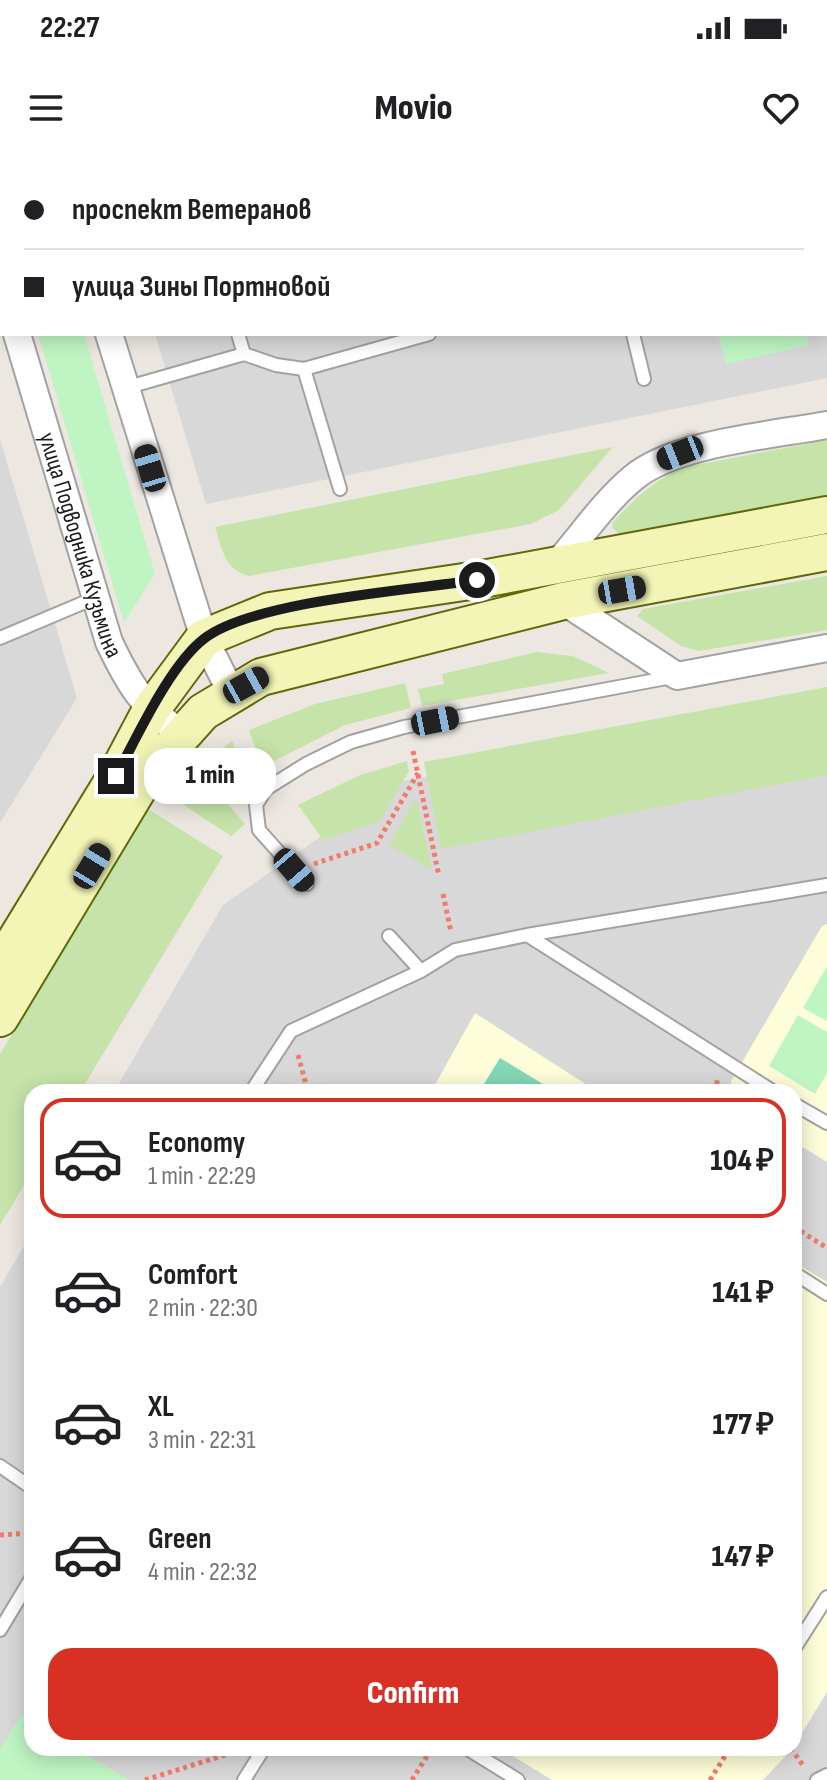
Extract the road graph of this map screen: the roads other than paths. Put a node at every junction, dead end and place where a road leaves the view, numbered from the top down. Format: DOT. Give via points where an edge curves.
graph roads {
  1 [pos="18,336"];
  2 [pos="110,336"];
  3 [pos="239,336"];
  4 [pos="421,336"];
  5 [pos="633,336"];
  6 [pos="244,354"];
  7 [pos="304,369"];
  8 [pos="644,379"];
  9 [pos="125,388"];
  10 [pos="827,425"];
  11 [pos="340,489"];
  12 [pos="827,515"];
  13 [pos="827,552"];
  14 [pos="555,566"];
  15 [pos="97,597"];
  16 [pos="563,601"];
  17 [pos="0,638"];
  18 [pos="204,638"];
  19 [pos="827,648"];
  20 [pos="677,676"];
  21 [pos="232,694"];
  22 [pos="151,710"];
  23 [pos="181,734"];
  24 [pos="307,884"];
  25 [pos="827,885"];
  26 [pos="527,935"];
  27 [pos="389,936"];
  28 [pos="0,966"];
  29 [pos="421,971"];
  30 [pos="0,1018"];
  31 [pos="256,1084"];
  32 [pos="761,1084"];
  33 [pos="802,1109"];
  34 [pos="827,1123"];
  35 [pos="802,1278"];
  36 [pos="827,1294"];
  37 [pos="0,1466"];
  38 [pos="24,1482"];
  39 [pos="24,1590"];
  40 [pos="827,1597"];
  41 [pos="0,1630"];
  42 [pos="802,1636"];
  43 [pos="259,1756"];
  44 [pos="479,1756"];
  45 [pos="827,1775"];
  46 [pos="244,1780"];
  47 [pos="518,1780"];
  48 [pos="817,1780"];
  1 -- 15 [label="street, улица Подводника Кузьмина"];
  2 -- 9 [label="street"];
  3 -- 6 [label="lane"];
  4 -- 7 [label="lane"];
  5 -- 8 [label="lane"];
  6 -- 7 [label="lane"];
  6 -- 9 [label="lane"];
  7 -- 11 [label="lane"];
  9 -- 18 [label="street"];
  10 -- 14 [label="street" via="680,453 653,464 632,479"];
  12 -- 14 [label="main road"];
  13 -- 16 [label="main road"];
  14 -- 18 [label="main road" via="270,611"];
  15 -- 17 [label="lane"];
  15 -- 22 [label="street, улица Подводника Кузьмина" via="109,642 130,687"];
  16 -- 20 [label="street"];
  16 -- 21 [label="main road" via="261,677"];
  18 -- 21 [label="street"];
  18 -- 22 [label="main road"];
  19 -- 20 [label="street"];
  20 -- 24 [label="lane" via="404,727 351,742 306,764 266,789 256,805 259,830"];
  21 -- 23 [label="main road"];
  22 -- 23 [label="street, улица Подводника Кузьмина"];
  22 -- 28 [label="main road"];
  23 -- 30 [label="main road" via="138,789"];
  25 -- 26 [label="lane"];
  26 -- 29 [label="lane" via="455,950"];
  26 -- 32 [label="lane"];
  27 -- 29 [label="lane"];
  29 -- 31 [label="lane" via="291,1031"];
  33 -- 34 [label="lane"];
  35 -- 36 [label="lane"];
  37 -- 38 [label="lane"];
  39 -- 41 [label="lane"];
  40 -- 42 [label="lane"];
  43 -- 46 [label="lane"];
  44 -- 47 [label="lane"];
  45 -- 48 [label="lane"];
}
